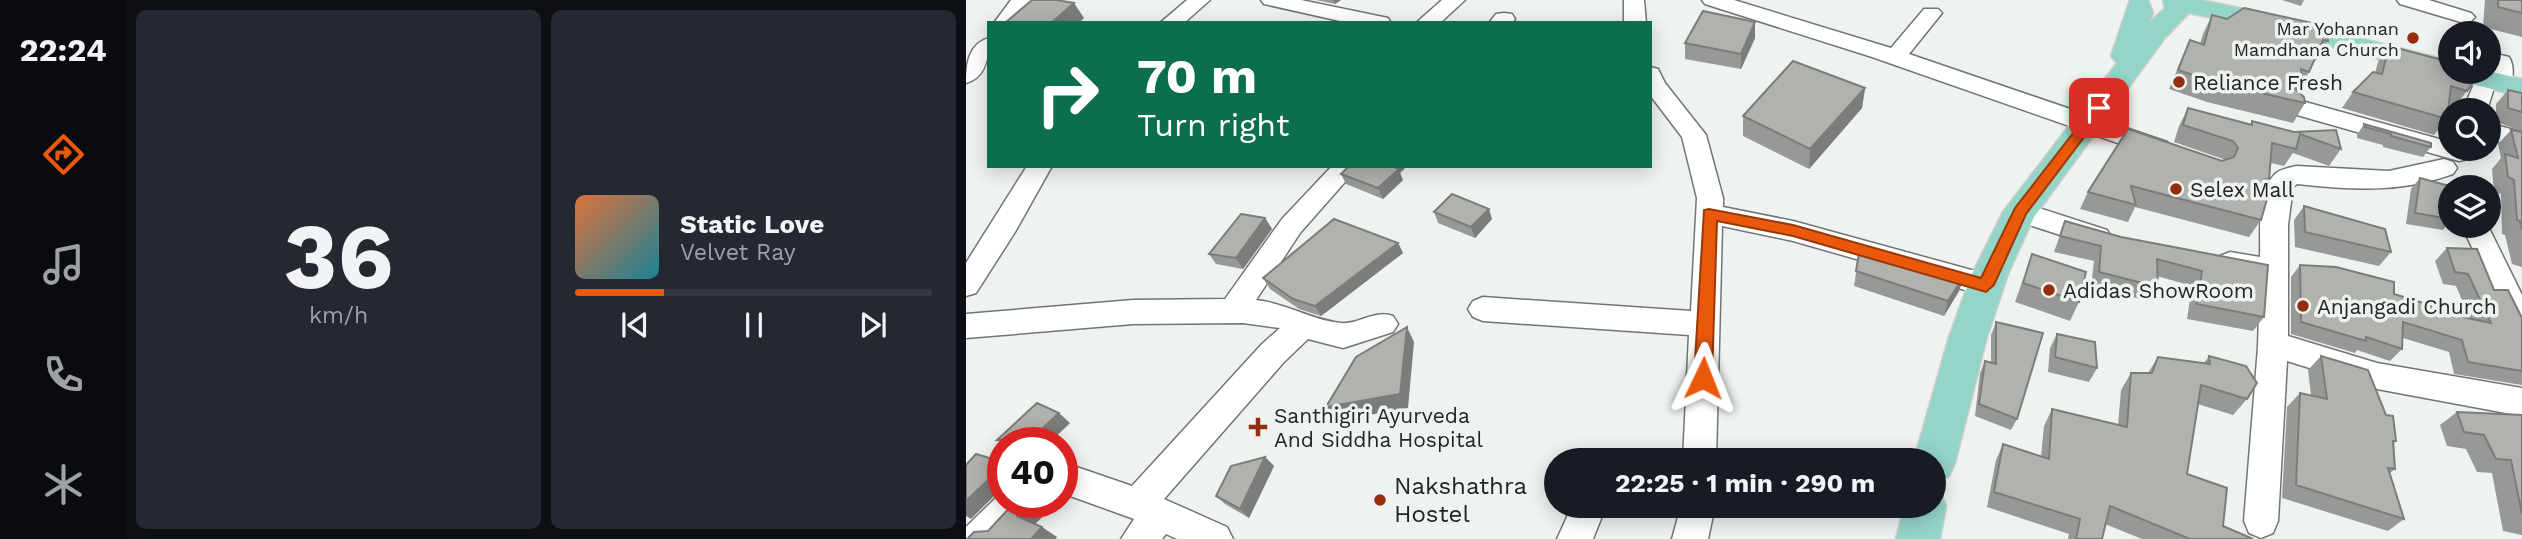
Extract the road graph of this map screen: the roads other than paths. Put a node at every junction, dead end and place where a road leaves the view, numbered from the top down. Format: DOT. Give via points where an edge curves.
graph roads {
  1 [pos="1022,0"];
  2 [pos="1200,0"];
  3 [pos="1271,0"];
  4 [pos="1455,0"];
  5 [pos="1634,0"];
  6 [pos="1712,0"];
  7 [pos="2407,0"];
  8 [pos="2135,3"];
  9 [pos="2177,5"];
  10 [pos="1931,13"];
  11 [pos="2464,17"];
  12 [pos="1006,21"];
  13 [pos="1174,21"];
  14 [pos="1371,21"];
  15 [pos="1429,21"];
  16 [pos="1635,21"];
  17 [pos="987,48"];
  18 [pos="1896,56"];
  19 [pos="2438,67"];
  20 [pos="966,76"];
  21 [pos="2506,76"];
  22 [pos="2123,77"];
  23 [pos="1652,81"];
  24 [pos="2486,98"];
  25 [pos="2298,108"];
  26 [pos="2088,124"];
  27 [pos="2501,134"];
  28 [pos="2522,140"];
  29 [pos="2175,154"];
  30 [pos="2455,164"];
  31 [pos="1039,168"];
  32 [pos="1345,168"];
  33 [pos="2020,212"];
  34 [pos="1709,214"];
  35 [pos="2481,238"];
  36 [pos="2119,242"];
  37 [pos="2209,260"];
  38 [pos="2274,270"];
  39 [pos="966,285"];
  40 [pos="1986,285"];
  41 [pos="1483,309"];
  42 [pos="1233,311"];
  43 [pos="1383,324"];
  44 [pos="1705,324"];
  45 [pos="2522,325"];
  46 [pos="966,326"];
  47 [pos="1303,326"];
  48 [pos="2273,344"];
  49 [pos="2522,402"];
  50 [pos="1700,448"];
  51 [pos="1938,448"];
  52 [pos="1078,485"];
  53 [pos="999,518"];
  54 [pos="1584,518"];
  55 [pos="1695,518"];
  56 [pos="1922,518"];
  57 [pos="1145,519"];
  58 [pos="2261,521"];
  59 [pos="978,539"];
  60 [pos="1215,539"];
  61 [pos="1575,539"];
  62 [pos="1690,539"];
  63 [pos="1918,539"];
  1 -- 12 [label="street"];
  2 -- 13 [label="street"];
  3 -- 14 [label="street"];
  4 -- 15 [label="street"];
  5 -- 16 [label="street"];
  6 -- 18 [label="street"];
  7 -- 11 [label="street"];
  8 -- 9 [label="main road" via="2150,13"];
  8 -- 22 [label="main road" via="2140,12 2126,49"];
  9 -- 19 [label="main road"];
  9 -- 22 [label="main road"];
  10 -- 18 [label="street"];
  17 -- 20 [label="street"];
  18 -- 26 [label="street"];
  21 -- 24 [label="street"];
  22 -- 26 [label="main road"];
  23 -- 34 [label="street" via="1694,135 1710,198"];
  25 -- 30 [label="street"];
  26 -- 29 [label="street"];
  26 -- 33 [label="main road"];
  27 -- 28 [label="street"];
  30 -- 38 [label="street" via="2414,178 2390,180 2287,178 2281,184 2276,209"];
  31 -- 39 [label="street"];
  32 -- 42 [label="street" via="1291,226"];
  33 -- 36 [label="street"];
  33 -- 40 [label="main road"];
  34 -- 40 [label="street" via="1793,231"];
  34 -- 44 [label="street"];
  35 -- 45 [label="street"];
  37 -- 38 [label="street"];
  38 -- 48 [label="street"];
  40 -- 51 [label="main road"];
  41 -- 44 [label="street"];
  42 -- 46 [label="street" via="1133,312"];
  42 -- 47 [label="street" via="1283,315"];
  43 -- 47 [label="street" via="1343,336"];
  44 -- 50 [label="street"];
  47 -- 57 [label="street" via="1273,353"];
  48 -- 49 [label="street" via="2377,376"];
  48 -- 58 [label="street"];
  52 -- 57 [label="street"];
  53 -- 59 [label="street"];
  54 -- 61 [label="street"];
  55 -- 62 [label="street"];
  56 -- 63 [label="main road"];
  57 -- 60 [label="street"];
}
